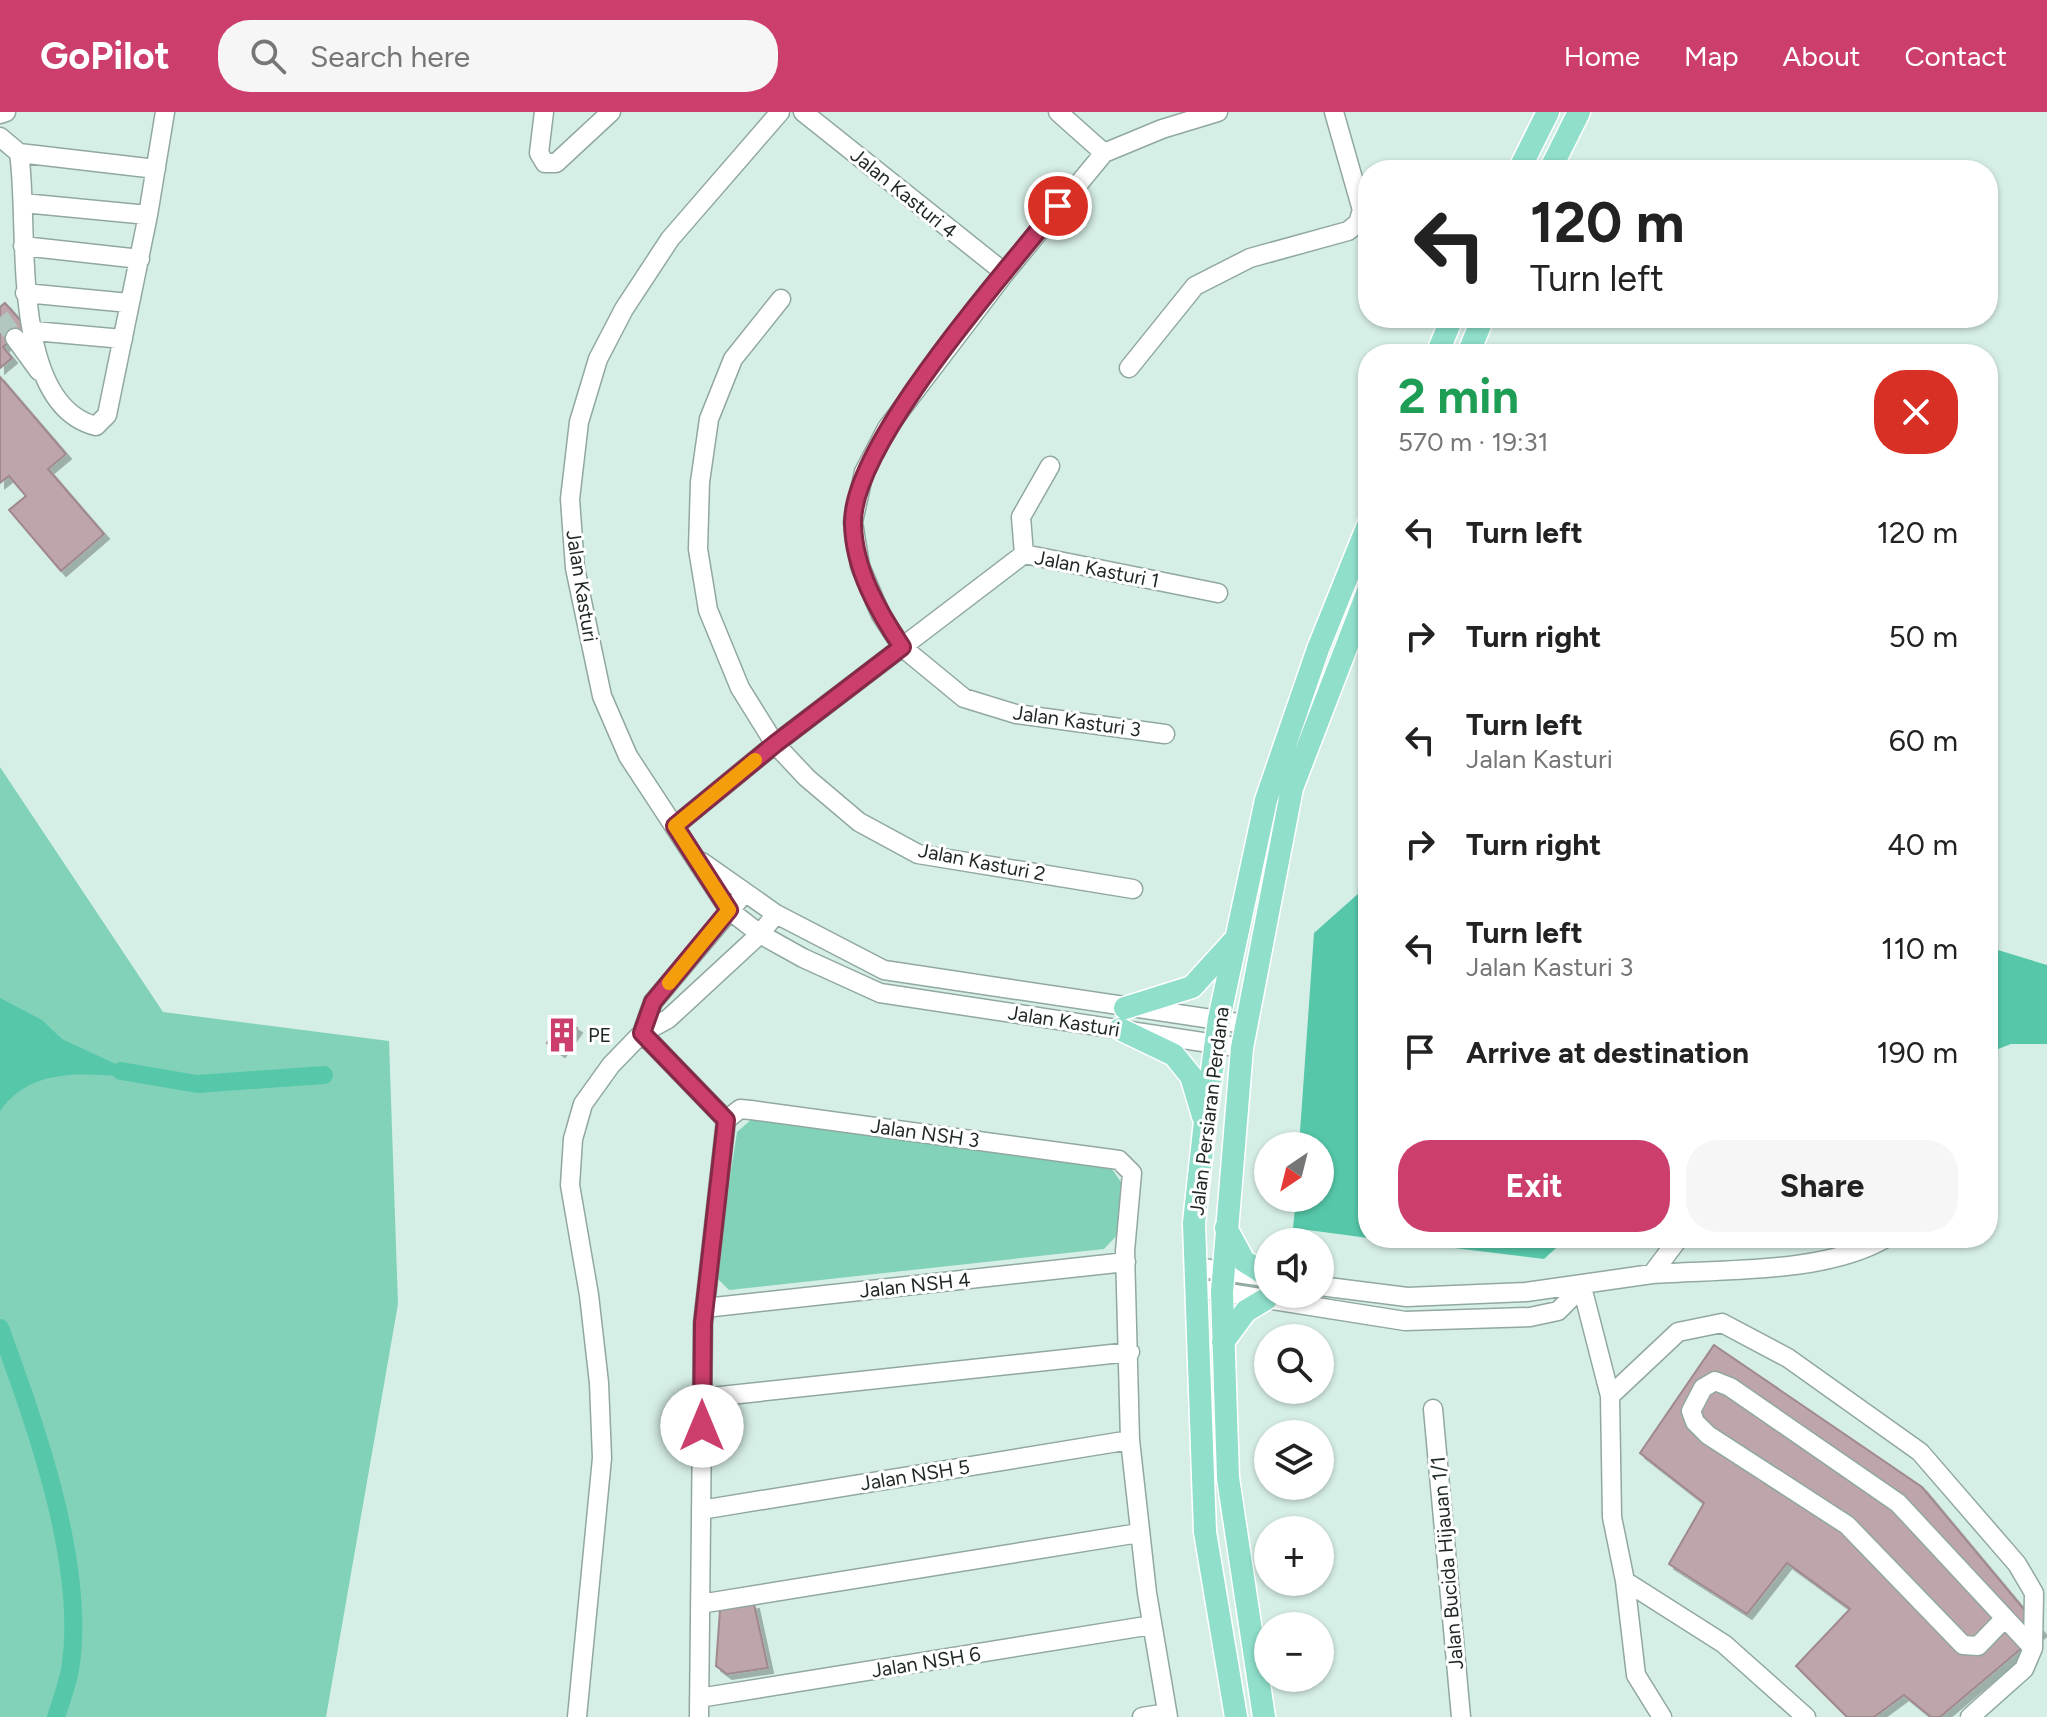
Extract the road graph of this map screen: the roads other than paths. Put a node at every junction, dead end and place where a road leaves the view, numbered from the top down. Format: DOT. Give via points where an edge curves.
graph roads {
  1 [pos="6,112"];
  2 [pos="165,112"];
  3 [pos="544,112"];
  4 [pos="611,112"];
  5 [pos="780,112"];
  6 [pos="803,112"];
  7 [pos="1058,112"];
  8 [pos="1218,112"];
  9 [pos="1334,112"];
  10 [pos="1548,112"];
  11 [pos="1579,112"];
  12 [pos="0,114"];
  13 [pos="0,137"];
  14 [pos="19,153"];
  15 [pos="1104,153"];
  16 [pos="1524,160"];
  17 [pos="1555,160"];
  18 [pos="156,169"];
  19 [pos="1358,196"];
  20 [pos="23,203"];
  21 [pos="148,215"];
  22 [pos="1358,223"];
  23 [pos="23,246"];
  24 [pos="140,259"];
  25 [pos="1005,273"];
  26 [pos="25,293"];
  27 [pos="781,299"];
  28 [pos="129,303"];
  29 [pos="34,331"];
  30 [pos="15,338"];
  31 [pos="123,339"];
  32 [pos="1129,368"];
  33 [pos="44,378"];
  34 [pos="1050,466"];
  35 [pos="1358,550"];
  36 [pos="1024,554"];
  37 [pos="1218,593"];
  38 [pos="1358,617"];
  39 [pos="902,647"];
  40 [pos="1165,734"];
  41 [pos="775,744"];
  42 [pos="675,826"];
  43 [pos="697,858"];
  44 [pos="1133,889"];
  45 [pos="746,892"];
  46 [pos="729,910"];
  47 [pos="776,914"];
  48 [pos="760,934"];
  49 [pos="1237,937"];
  50 [pos="1123,1018"];
  51 [pos="1219,1019"];
  52 [pos="1245,1024"];
  53 [pos="642,1033"];
  54 [pos="1215,1043"];
  55 [pos="1242,1048"];
  56 [pos="726,1120"];
  57 [pos="1205,1121"];
  58 [pos="1226,1227"];
  59 [pos="1672,1248"];
  60 [pos="1869,1248"];
  61 [pos="1126,1262"];
  62 [pos="1254,1271"];
  63 [pos="1652,1274"];
  64 [pos="1196,1278"];
  65 [pos="1222,1281"];
  66 [pos="1254,1283"];
  67 [pos="1582,1287"];
  68 [pos="1334,1288"];
  69 [pos="1254,1301"];
  70 [pos="1334,1302"];
  71 [pos="705,1308"];
  72 [pos="1223,1342"];
  73 [pos="1130,1352"];
  74 [pos="1610,1396"];
  75 [pos="702,1398"];
  76 [pos="1433,1409"];
  77 [pos="1130,1440"];
  78 [pos="701,1510"];
  79 [pos="1139,1533"];
  80 [pos="1625,1581"];
  81 [pos="700,1604"];
  82 [pos="2005,1618"];
  83 [pos="1152,1625"];
  84 [pos="2033,1648"];
  85 [pos="699,1708"];
  86 [pos="1168,1715"];
  87 [pos="577,1717"];
  88 [pos="1142,1717"];
  89 [pos="1236,1717"];
  90 [pos="1264,1717"];
  91 [pos="1461,1717"];
  92 [pos="1662,1717"];
  93 [pos="1806,1717"];
  94 [pos="1970,1717"];
  1 -- 12 [label="street"];
  2 -- 18 [label="street"];
  3 -- 4 [label="street" via="539,153 545,163 556,163"];
  5 -- 42 [label="street, Jalan Kasturi" via="670,239 624,309 598,359 579,422 570,499 575,568 602,696 628,756"];
  6 -- 25 [label="street, Jalan Kasturi 4"];
  7 -- 15 [label="street"];
  8 -- 15 [label="street, Jalan Kasturi 3"];
  9 -- 19 [label="street"];
  10 -- 16 [label="main road"];
  11 -- 17 [label="main road"];
  13 -- 14 [label="street"];
  14 -- 18 [label="street"];
  14 -- 20 [label="street"];
  15 -- 25 [label="street, Jalan Kasturi 3"];
  18 -- 21 [label="street"];
  20 -- 21 [label="street"];
  20 -- 23 [label="street"];
  21 -- 24 [label="street"];
  22 -- 32 [label="street" via="1348,231 1250,258 1195,286"];
  23 -- 24 [label="street"];
  23 -- 26 [label="street"];
  24 -- 28 [label="street"];
  25 -- 39 [label="street, Jalan Kasturi 3" via="887,428 864,472 853,522 860,566"];
  26 -- 28 [label="street"];
  26 -- 29 [label="street"];
  27 -- 41 [label="street, Jalan Kasturi 2" via="733,359 709,419 698,549 708,610 740,688"];
  28 -- 31 [label="street"];
  29 -- 31 [label="street"];
  29 -- 33 [label="street"];
  30 -- 33 [label="street"];
  31 -- 33 [label="street" via="107,415 96,426 68,411"];
  34 -- 36 [label="street, Jalan Kasturi 1" via="1021,517"];
  35 -- 49 [label="main road, Jalan Persiaran Perdana" via="1266,800"];
  36 -- 37 [label="street, Jalan Kasturi 1"];
  36 -- 39 [label="street"];
  38 -- 52 [label="main road, Jalan Persiaran Perdana" via="1292,788"];
  39 -- 40 [label="street, Jalan Kasturi 3" via="964,698 1016,714"];
  39 -- 41 [label="street"];
  41 -- 42 [label="street"];
  41 -- 44 [label="street, Jalan Kasturi 2" via="859,822 918,854"];
  42 -- 43 [label="street, Jalan Kasturi"];
  43 -- 45 [label="street, Jalan Kasturi"];
  43 -- 46 [label="street, Jalan Kasturi"];
  45 -- 46 [label="street"];
  45 -- 47 [label="street, Jalan Kasturi"];
  46 -- 48 [label="street, Jalan Kasturi"];
  46 -- 53 [label="street" via="653,1002"];
  47 -- 48 [label="street"];
  47 -- 50 [label="street, Jalan Kasturi" via="884,970"];
  48 -- 50 [label="street, Jalan Kasturi" via="880,993"];
  48 -- 53 [label="street" via="668,1019"];
  49 -- 50 [label="main road" via="1192,987"];
  49 -- 51 [label="main road, Jalan Persiaran Perdana"];
  50 -- 51 [label="street, Jalan Kasturi"];
  50 -- 54 [label="street, Jalan Kasturi"];
  50 -- 57 [label="main road" via="1174,1055 1191,1076"];
  51 -- 52 [label="street, Jalan Kasturi"];
  51 -- 54 [label="main road, Jalan Persiaran Perdana"];
  52 -- 55 [label="main road, Jalan Persiaran Perdana"];
  53 -- 56 [label="street"];
  53 -- 87 [label="street" via="583,1104 573,1139 570,1185 592,1324 602,1458"];
  54 -- 55 [label="street, Jalan Kasturi"];
  54 -- 57 [label="main road, Jalan Persiaran Perdana"];
  55 -- 58 [label="main road, Jalan Persiaran Perdana"];
  56 -- 61 [label="street, Jalan NSH 3" via="740,1109 751,1110 1119,1160 1132,1173"];
  56 -- 71 [label="street"];
  57 -- 64 [label="main road, Jalan Persiaran Perdana" via="1194,1223"];
  58 -- 62 [label="main road"];
  58 -- 65 [label="main road, Jalan Persiaran Perdana"];
  59 -- 63 [label="street"];
  60 -- 63 [label="street" via="1768,1266"];
  61 -- 71 [label="street, Jalan NSH 4"];
  61 -- 73 [label="street"];
  63 -- 67 [label="street"];
  64 -- 65 [label="street"];
  64 -- 89 [label="main road, Jalan Persiaran Perdana" via="1205,1532"];
  65 -- 66 [label="street"];
  65 -- 72 [label="main road, Jalan Persiaran Perdana"];
  67 -- 68 [label="street" via="1407,1297"];
  67 -- 70 [label="street" via="1558,1311 1530,1317 1405,1321"];
  67 -- 74 [label="street"];
  69 -- 72 [label="main road"];
  71 -- 75 [label="street"];
  72 -- 90 [label="main road, Jalan Persiaran Perdana" via="1228,1478"];
  73 -- 75 [label="street"];
  73 -- 77 [label="street"];
  74 -- 80 [label="street" via="1612,1517"];
  74 -- 84 [label="street" via="1678,1332 1722,1323 1788,1358 1920,1452 2017,1564 2034,1593"];
  75 -- 78 [label="street"];
  76 -- 91 [label="street, Jalan Bucida Hijauan 1/1"];
  77 -- 78 [label="street, Jalan NSH 5"];
  77 -- 79 [label="street"];
  78 -- 81 [label="street"];
  79 -- 81 [label="street"];
  79 -- 83 [label="street"];
  80 -- 92 [label="street" via="1636,1675"];
  80 -- 93 [label="street" via="1724,1644"];
  81 -- 85 [label="street"];
  82 -- 82 [label="street" via="1978,1646 1963,1645 1856,1533 1708,1435 1691,1411 1703,1388 1715,1381 1730,1387 1870,1480"];
  82 -- 84 [label="street"];
  83 -- 85 [label="street, Jalan NSH 6"];
  83 -- 86 [label="street"];
  84 -- 94 [label="street" via="2024,1669"];
  86 -- 88 [label="street"];
}
